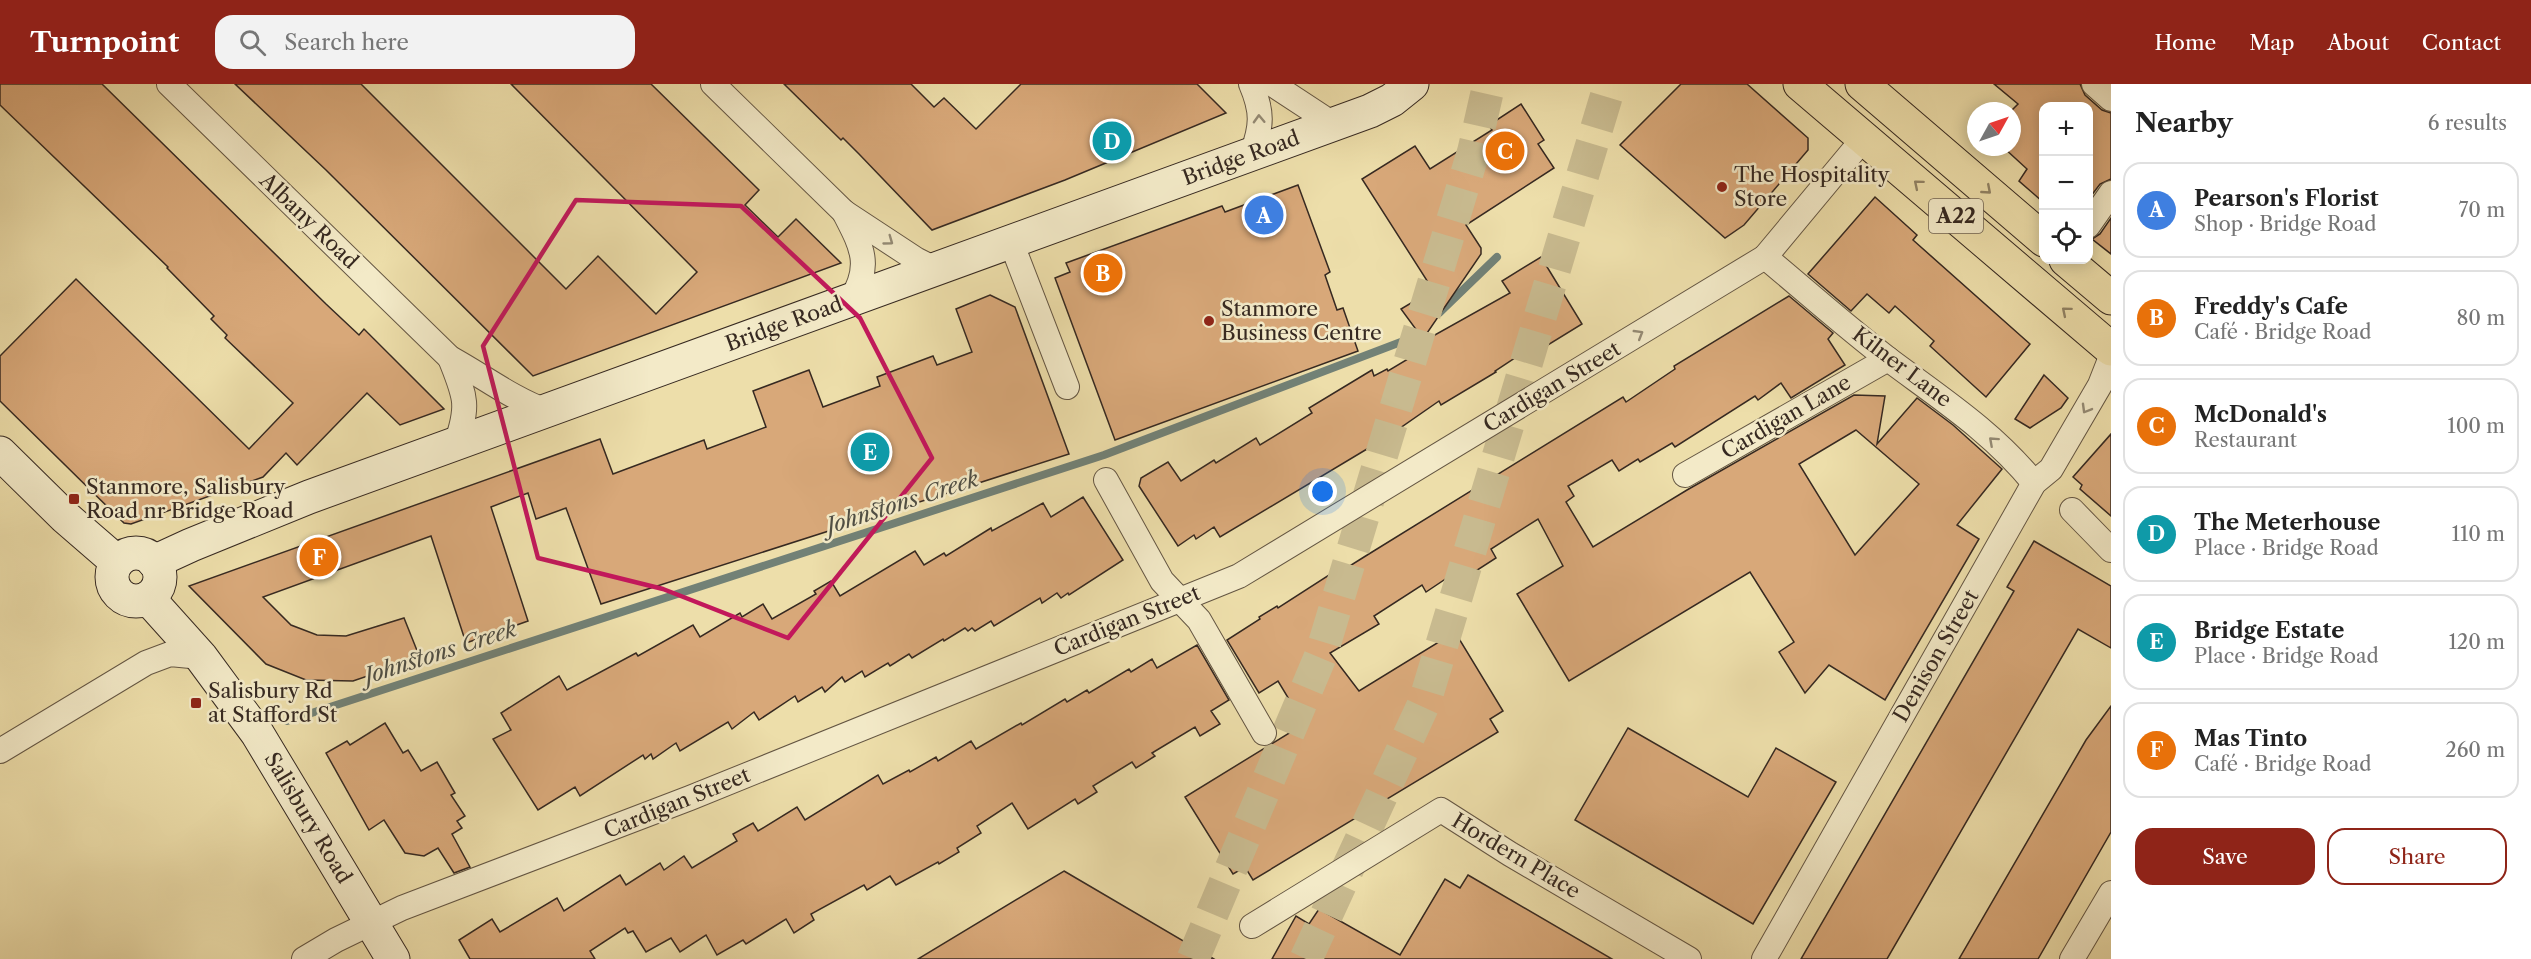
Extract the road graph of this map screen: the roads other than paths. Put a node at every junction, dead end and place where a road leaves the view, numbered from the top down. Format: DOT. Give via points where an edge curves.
graph roads {
  1 [pos="169,84"];
  2 [pos="713,84"];
  3 [pos="1251,84"];
  4 [pos="1272,84"];
  5 [pos="1412,84"];
  6 [pos="1800,84"];
  7 [pos="1862,84"];
  8 [pos="2094,84"];
  9 [pos="2111,99"];
  10 [pos="1333,124"];
  11 [pos="1864,138"];
  12 [pos="1252,154"];
  13 [pos="2111,193"];
  14 [pos="844,212"];
  15 [pos="2093,219"];
  16 [pos="2039,237"];
  17 [pos="1011,242"];
  18 [pos="1765,257"];
  19 [pos="2071,264"];
  20 [pos="936,269"];
  21 [pos="2111,298"];
  22 [pos="851,300"];
  23 [pos="2111,349"];
  24 [pos="2111,357"];
  25 [pos="450,358"];
  26 [pos="1888,359"];
  27 [pos="1067,387"];
  28 [pos="546,411"];
  29 [pos="456,444"];
  30 [pos="0,453"];
  31 [pos="1685,475"];
  32 [pos="1106,480"];
  33 [pos="2034,483"];
  34 [pos="2072,510"];
  35 [pos="2111,550"];
  36 [pos="117,562"];
  37 [pos="154,562"];
  38 [pos="148,598"];
  39 [pos="1179,599"];
  40 [pos="201,657"];
  41 [pos="1264,733"];
  42 [pos="0,751"];
  43 [pos="2111,893"];
  44 [pos="371,923"];
  45 [pos="1252,926"];
  46 [pos="304,959"];
  47 [pos="393,959"];
  48 [pos="1689,959"];
  49 [pos="1764,959"];
  50 [pos="2072,959"];
  1 -- 25 [label="street, Albany Road"];
  2 -- 14 [label="street"];
  12 -- 3 [label="street, one-way" via="1261,115"];
  4 -- 10 [label="street"];
  5 -- 10 [label="main road, Bridge Road" via="1392,99"];
  6 -- 11 [label="highway, A22"];
  7 -- 16 [label="highway, A22, one-way"];
  8 -- 9 [label="street"];
  10 -- 12 [label="main road, Bridge Road"];
  11 -- 18 [label="street, Cardigan Street"];
  23 -- 11 [label="highway, A22, one-way"];
  12 -- 17 [label="main road, Bridge Road"];
  13 -- 15 [label="street"];
  14 -- 20 [label="street, one-way"];
  14 -- 22 [label="street" via="864,259 859,287"];
  17 -- 20 [label="main road, Bridge Road"];
  17 -- 27 [label="street"];
  18 -- 26 [label="street, Kilner Lane"];
  39 -- 18 [label="street, Cardigan Street, one-way" via="1239,576"];
  19 -- 21 [label="highway"];
  20 -- 22 [label="main road, Bridge Road"];
  22 -- 28 [label="main road, Bridge Road"];
  24 -- 33 [label="street, Denison Street, one-way" via="2100,385 2051,469"];
  25 -- 28 [label="street, Albany Road" via="502,391"];
  25 -- 29 [label="street, Albany Road" via="466,405"];
  26 -- 31 [label="street, Cardigan Lane"];
  33 -- 26 [label="street, Kilner Lane, one-way" via="1954,406"];
  28 -- 29 [label="main road, Bridge Road"];
  29 -- 37 [label="main road, Bridge Road" via="309,497"];
  30 -- 36 [label="main road" via="64,517"];
  32 -- 39 [label="street" via="1162,581"];
  33 -- 49 [label="street, Denison Street"];
  34 -- 35 [label="street"];
  36 -- 37 [label="main road" via="135,554"];
  36 -- 38 [label="main road" via="112,577 117,592 132,601"];
  37 -- 38 [label="main road" via="159,582"];
  38 -- 40 [label="main road, Salisbury Road"];
  39 -- 41 [label="street" via="1199,620"];
  39 -- 44 [label="street, Cardigan Street"];
  40 -- 42 [label="street" via="170,654 146,663"];
  40 -- 44 [label="main road, Salisbury Road" via="257,733"];
  43 -- 50 [label="street"];
  44 -- 46 [label="street, Cardigan Street"];
  44 -- 47 [label="main road, Salisbury Road"];
  45 -- 48 [label="street, Hordern Place" via="1441,810"];
}
